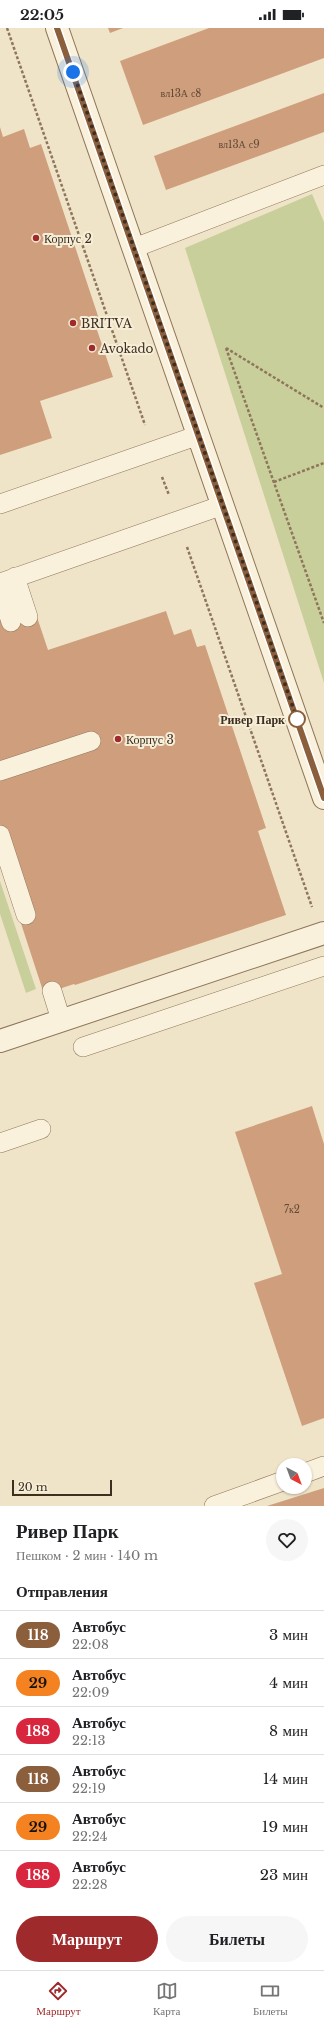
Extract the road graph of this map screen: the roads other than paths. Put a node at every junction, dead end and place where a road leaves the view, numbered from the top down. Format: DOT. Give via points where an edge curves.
graph roads {
  1 [pos="57,28"];
  2 [pos="324,175"];
  3 [pos="134,248"];
  4 [pos="199,435"];
  5 [pos="0,504"];
  6 [pos="223,505"];
  7 [pos="5,583"];
  8 [pos="19,619"];
  9 [pos="91,741"];
  10 [pos="0,771"];
  11 [pos="324,798"];
  12 [pos="0,836"];
  13 [pos="26,915"];
  14 [pos="322,933"];
  15 [pos="324,966"];
  16 [pos="52,991"];
  17 [pos="61,1020"];
  18 [pos="0,1040"];
  19 [pos="83,1047"];
  20 [pos="41,1129"];
  21 [pos="0,1143"];
  22 [pos="324,1466"];
  23 [pos="312,1470"];
  24 [pos="276,1484"];
  25 [pos="214,1506"];
  1 -- 3 [label="street"];
  2 -- 3 [label="lane"];
  3 -- 4 [label="street"];
  4 -- 5 [label="lane"];
  4 -- 6 [label="street"];
  6 -- 7 [label="lane"];
  6 -- 11 [label="street"];
  7 -- 8 [label="lane"];
  9 -- 10 [label="lane"];
  12 -- 13 [label="lane"];
  14 -- 17 [label="street"];
  15 -- 19 [label="lane"];
  16 -- 17 [label="lane"];
  17 -- 18 [label="street"];
  20 -- 21 [label="lane"];
  22 -- 23 [label="lane"];
  24 -- 25 [label="lane"];
}
